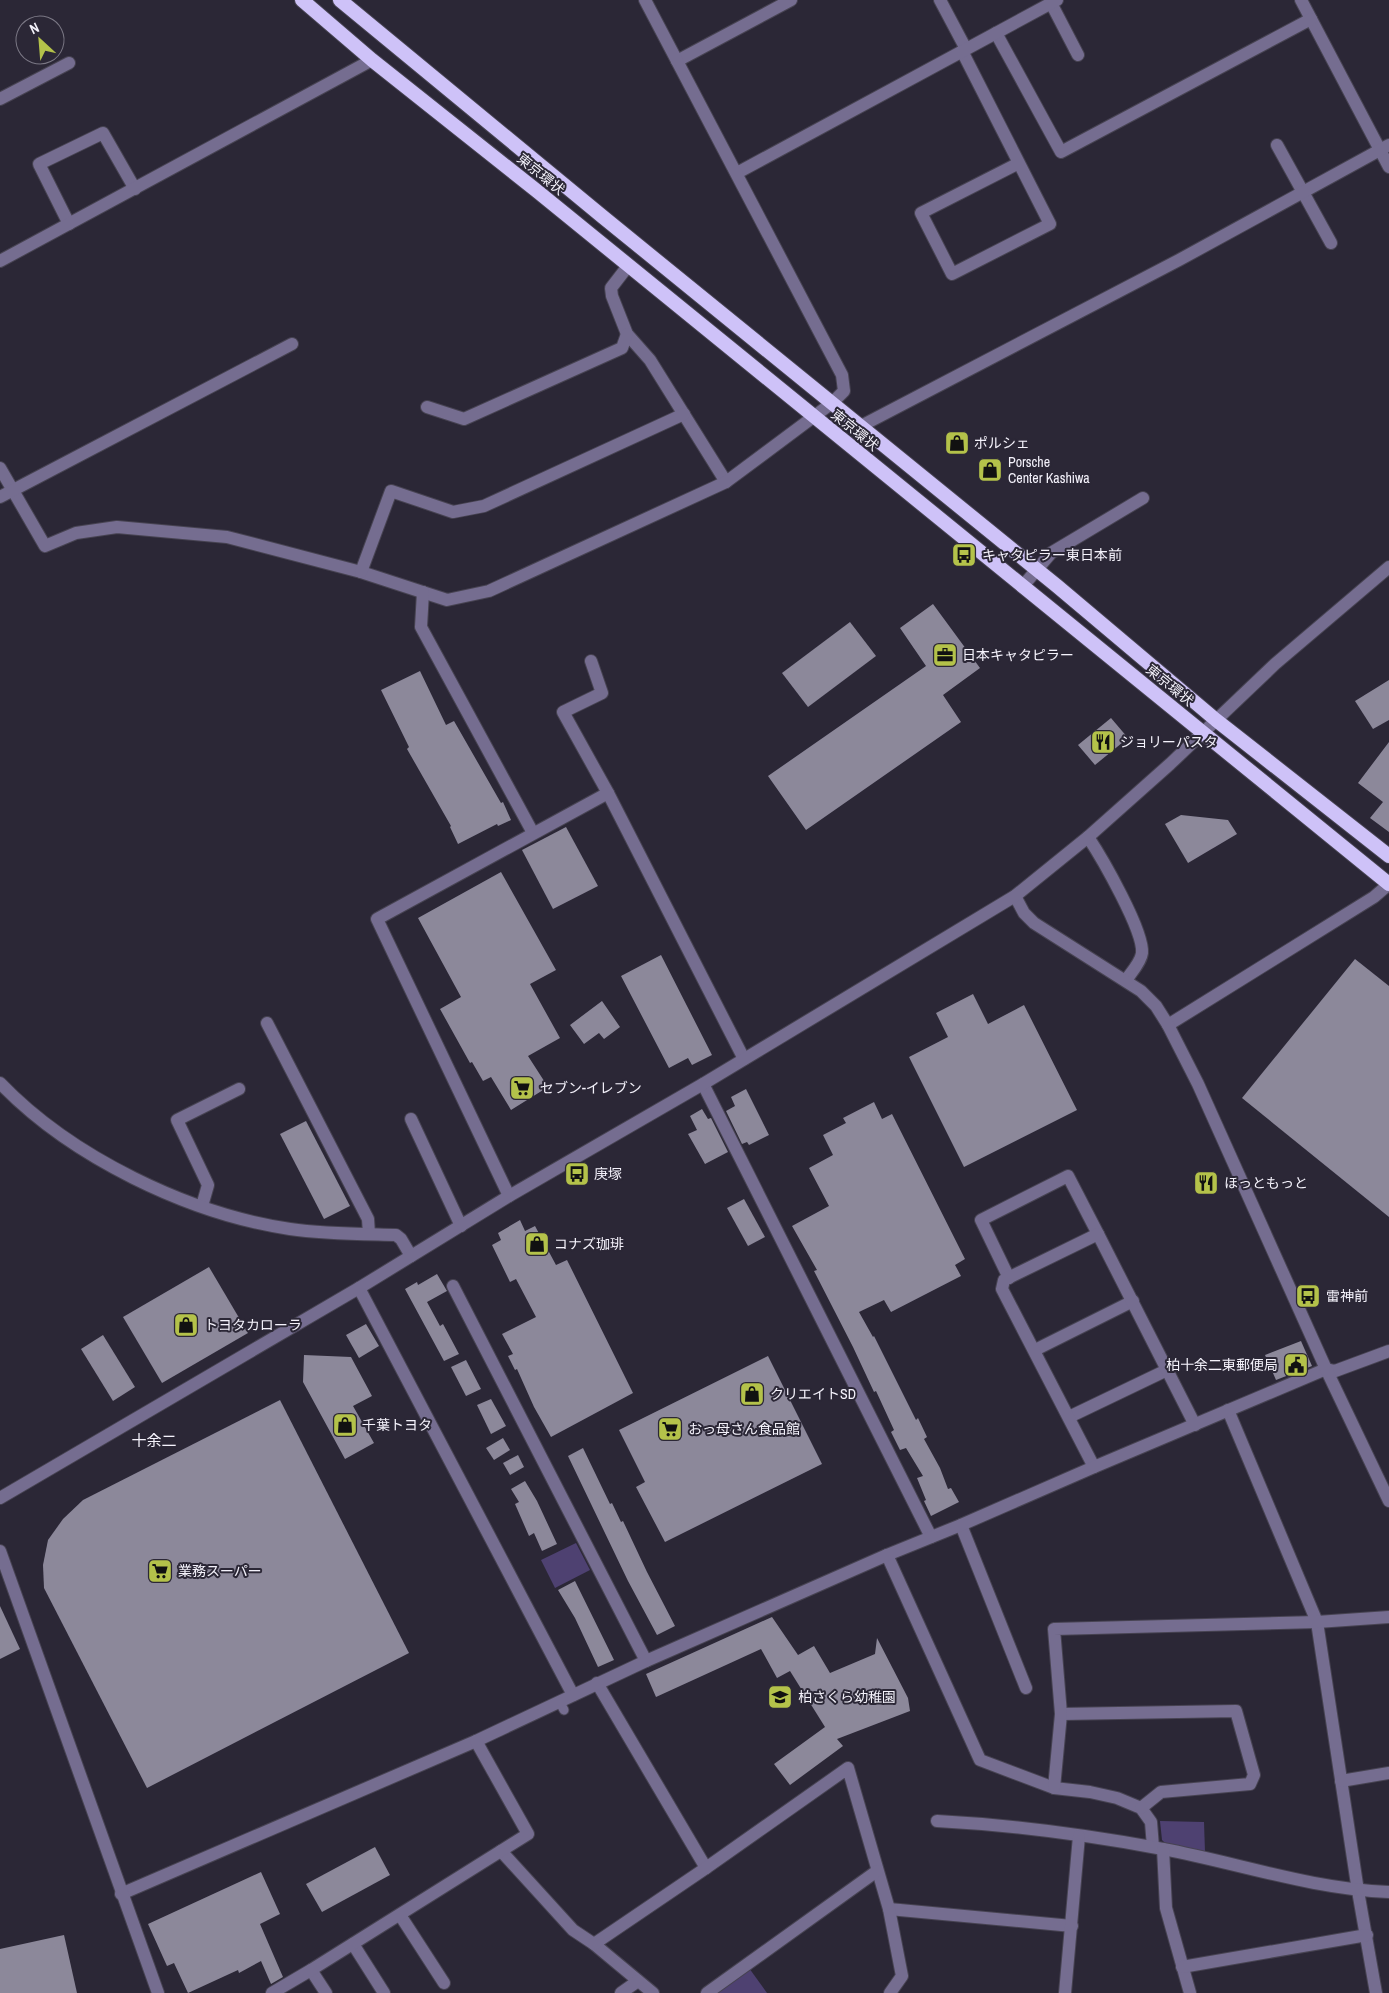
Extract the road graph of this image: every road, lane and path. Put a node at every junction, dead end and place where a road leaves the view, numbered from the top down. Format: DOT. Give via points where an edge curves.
graph roads {
  1 [pos="302,0"];
  2 [pos="340,0"];
  3 [pos="792,0"];
  4 [pos="940,0"];
  5 [pos="1301,0"];
  6 [pos="649,2"];
  7 [pos="1054,2"];
  8 [pos="1311,19"];
  9 [pos="996,33"];
  10 [pos="964,50"];
  11 [pos="1078,55"];
  12 [pos="372,60"];
  13 [pos="677,61"];
  14 [pos="69,63"];
  15 [pos="0,99"];
  16 [pos="1278,145"];
  17 [pos="1384,147"];
  18 [pos="1018,163"];
  19 [pos="1389,167"];
  20 [pos="737,172"];
  21 [pos="135,189"];
  22 [pos="1303,192"];
  23 [pos="69,224"];
  24 [pos="1331,243"];
  25 [pos="0,261"];
  26 [pos="628,266"];
  27 [pos="627,334"];
  28 [pos="292,344"];
  29 [pos="832,403"];
  30 [pos="427,407"];
  31 [pos="684,414"];
  32 [pos="814,418"];
  33 [pos="861,426"];
  34 [pos="0,468"];
  35 [pos="726,482"];
  36 [pos="12,490"];
  37 [pos="0,497"];
  38 [pos="1143,498"];
  39 [pos="1389,567"];
  40 [pos="1036,569"];
  41 [pos="361,572"];
  42 [pos="1022,586"];
  43 [pos="423,592"];
  44 [pos="591,661"];
  45 [pos="1216,720"];
  46 [pos="1202,733"];
  47 [pos="608,793"];
  48 [pos="533,833"];
  49 [pos="1088,837"];
  50 [pos="1389,856"];
  51 [pos="1389,884"];
  52 [pos="1014,896"];
  53 [pos="1126,980"];
  54 [pos="267,1023"];
  55 [pos="1168,1025"];
  56 [pos="744,1059"];
  57 [pos="0,1083"];
  58 [pos="703,1084"];
  59 [pos="239,1089"];
  60 [pos="411,1119"];
  61 [pos="510,1196"];
  62 [pos="202,1206"];
  63 [pos="461,1226"];
  64 [pos="369,1234"];
  65 [pos="1098,1234"];
  66 [pos="411,1256"];
  67 [pos="1009,1278"];
  68 [pos="453,1286"];
  69 [pos="359,1288"];
  70 [pos="1132,1301"];
  71 [pos="1035,1350"];
  72 [pos="1389,1351"];
  73 [pos="1326,1369"];
  74 [pos="1167,1370"];
  75 [pos="1228,1410"];
  76 [pos="1069,1418"];
  77 [pos="1195,1425"];
  78 [pos="1094,1467"];
  79 [pos="0,1498"];
  80 [pos="1389,1501"];
  81 [pos="962,1525"];
  82 [pos="931,1537"];
  83 [pos="0,1551"];
  84 [pos="887,1554"];
  85 [pos="1389,1617"];
  86 [pos="1317,1622"];
  87 [pos="646,1661"];
  88 [pos="597,1683"];
  89 [pos="1026,1688"];
  90 [pos="573,1695"];
  91 [pos="1061,1714"];
  92 [pos="476,1741"];
  93 [pos="1389,1773"];
  94 [pos="1341,1781"];
  95 [pos="1054,1788"];
  96 [pos="1141,1808"];
  97 [pos="937,1821"];
  98 [pos="1079,1836"];
  99 [pos="1158,1848"];
  100 [pos="501,1851"];
  101 [pos="706,1868"];
  102 [pos="876,1871"];
  103 [pos="1358,1891"];
  104 [pos="1389,1892"];
  105 [pos="121,1894"];
  106 [pos="889,1909"];
  107 [pos="400,1914"];
  108 [pos="1072,1926"];
  109 [pos="1367,1935"];
  110 [pos="353,1944"];
  111 [pos="594,1944"];
  112 [pos="1182,1967"];
  113 [pos="311,1970"];
  114 [pos="638,1981"];
  115 [pos="444,1983"];
  116 [pos="158,1993"];
  117 [pos="272,1993"];
  118 [pos="326,1993"];
  119 [pos="384,1993"];
  120 [pos="621,1993"];
  121 [pos="653,1993"];
  122 [pos="707,1993"];
  123 [pos="890,1993"];
  124 [pos="1065,1993"];
  125 [pos="1190,1993"];
  126 [pos="1376,1993"];
  1 -- 12 [label="highway, 東京環状"];
  2 -- 29 [label="highway, 東京環状"];
  3 -- 13 [label="street"];
  4 -- 10 [label="street"];
  5 -- 8 [label="street"];
  6 -- 13 [label="street"];
  7 -- 9 [label="street"];
  7 -- 11 [label="street"];
  8 -- 9 [label="street" via="1061,152"];
  8 -- 17 [label="street"];
  9 -- 10 [label="street"];
  10 -- 18 [label="street"];
  10 -- 20 [label="street"];
  12 -- 21 [label="street"];
  12 -- 26 [label="highway, 東京環状"];
  13 -- 20 [label="street"];
  14 -- 15 [label="street"];
  16 -- 22 [label="street"];
  17 -- 19 [label="street"];
  17 -- 22 [label="street"];
  18 -- 18 [label="street" via="920,213 952,274 1050,224"];
  20 -- 29 [label="street" via="842,375 844,391"];
  21 -- 23 [label="street"];
  21 -- 23 [label="street" via="103,133 39,164"];
  22 -- 24 [label="street"];
  22 -- 33 [label="street"];
  23 -- 25 [label="street"];
  26 -- 27 [label="street" via="611,288"];
  26 -- 32 [label="highway, 東京環状"];
  27 -- 30 [label="street" via="622,348 464,419"];
  27 -- 31 [label="street" via="650,360"];
  28 -- 36 [label="street"];
  29 -- 32 [label="street"];
  29 -- 33 [label="highway, 東京環状"];
  31 -- 35 [label="street"];
  31 -- 41 [label="street" via="484,506 453,512 391,490"];
  32 -- 35 [label="street"];
  32 -- 42 [label="highway, 東京環状"];
  33 -- 40 [label="highway, 東京環状"];
  34 -- 36 [label="street"];
  35 -- 43 [label="street" via="489,591 446,600"];
  36 -- 37 [label="street"];
  36 -- 41 [label="street" via="45,546 76,533 117,527 227,537"];
  38 -- 40 [label="street" via="1051,553"];
  39 -- 45 [label="street" via="1307,636"];
  40 -- 42 [label="street"];
  40 -- 45 [label="highway, 東京環状"];
  41 -- 43 [label="street"];
  42 -- 46 [label="highway, 東京環状"];
  43 -- 48 [label="street" via="421,627"];
  44 -- 47 [label="street" via="602,693 563,712"];
  45 -- 46 [label="street"];
  45 -- 50 [label="highway, 東京環状"];
  46 -- 49 [label="street"];
  46 -- 51 [label="highway, 東京環状"];
  47 -- 48 [label="street"];
  47 -- 56 [label="street"];
  48 -- 61 [label="street" via="377,918"];
  49 -- 52 [label="street"];
  49 -- 53 [label="street" via="1109,870 1141,941 1142,955"];
  51 -- 55 [label="street" via="1374,897"];
  52 -- 53 [label="street" via="1034,924"];
  52 -- 56 [label="street"];
  53 -- 55 [label="street" via="1156,1006"];
  54 -- 64 [label="street" via="368,1219"];
  55 -- 73 [label="street" via="1198,1084"];
  56 -- 58 [label="street"];
  57 -- 62 [label="street" via="38,1118 72,1143 156,1189"];
  58 -- 61 [label="street"];
  58 -- 82 [label="street"];
  59 -- 62 [label="street" via="177,1120 208,1185"];
  60 -- 63 [label="street"];
  61 -- 63 [label="street"];
  62 -- 64 [label="street" via="290,1229"];
  63 -- 66 [label="street"];
  64 -- 66 [label="street" via="396,1236"];
  65 -- 67 [label="street"];
  65 -- 67 [label="street" via="1068,1176 981,1220"];
  65 -- 70 [label="street"];
  66 -- 69 [label="street"];
  67 -- 71 [label="street" via="1004,1280 1002,1290"];
  68 -- 87 [label="street"];
  69 -- 79 [label="street"];
  69 -- 90 [label="street"];
  70 -- 71 [label="street"];
  70 -- 74 [label="street"];
  71 -- 76 [label="street"];
  72 -- 73 [label="street" via="1335,1371"];
  73 -- 75 [label="street"];
  73 -- 80 [label="street"];
  74 -- 76 [label="street"];
  74 -- 77 [label="street"];
  75 -- 77 [label="street"];
  75 -- 86 [label="street"];
  76 -- 78 [label="street"];
  77 -- 78 [label="street"];
  78 -- 81 [label="street"];
  81 -- 82 [label="street"];
  81 -- 89 [label="street"];
  82 -- 84 [label="street"];
  83 -- 105 [label="street"];
  84 -- 87 [label="street"];
  84 -- 95 [label="street" via="980,1760"];
  85 -- 86 [label="street"];
  86 -- 91 [label="street" via="1054,1629"];
  86 -- 94 [label="street"];
  87 -- 88 [label="street"];
  88 -- 90 [label="street"];
  88 -- 101 [label="street"];
  90 -- 92 [label="street" via="562,1706"];
  91 -- 95 [label="street"];
  91 -- 96 [label="street" via="1236,1711 1254,1775 1250,1784 1161,1792"];
  92 -- 100 [label="street" via="528,1834"];
  92 -- 105 [label="street"];
  93 -- 94 [label="street"];
  94 -- 103 [label="street"];
  95 -- 96 [label="street" via="1117,1798"];
  96 -- 99 [label="street" via="1151,1822"];
  97 -- 98 [label="street" via="992,1824"];
  98 -- 99 [label="street"];
  98 -- 108 [label="street"];
  99 -- 103 [label="street"];
  99 -- 112 [label="street" via="1166,1908"];
  100 -- 107 [label="street"];
  100 -- 111 [label="street" via="572,1930"];
  101 -- 102 [label="street" via="848,1768"];
  101 -- 111 [label="street"];
  102 -- 106 [label="street"];
  102 -- 122 [label="street"];
  103 -- 104 [label="street"];
  103 -- 109 [label="street"];
  105 -- 116 [label="street"];
  106 -- 108 [label="street"];
  106 -- 123 [label="street" via="902,1976"];
  107 -- 110 [label="street"];
  107 -- 115 [label="street"];
  108 -- 124 [label="street"];
  109 -- 112 [label="street"];
  109 -- 126 [label="street"];
  110 -- 113 [label="street"];
  110 -- 119 [label="street"];
  111 -- 114 [label="street"];
  112 -- 125 [label="street"];
  113 -- 117 [label="street"];
  113 -- 118 [label="street"];
  114 -- 120 [label="street"];
  114 -- 121 [label="street"];
}
